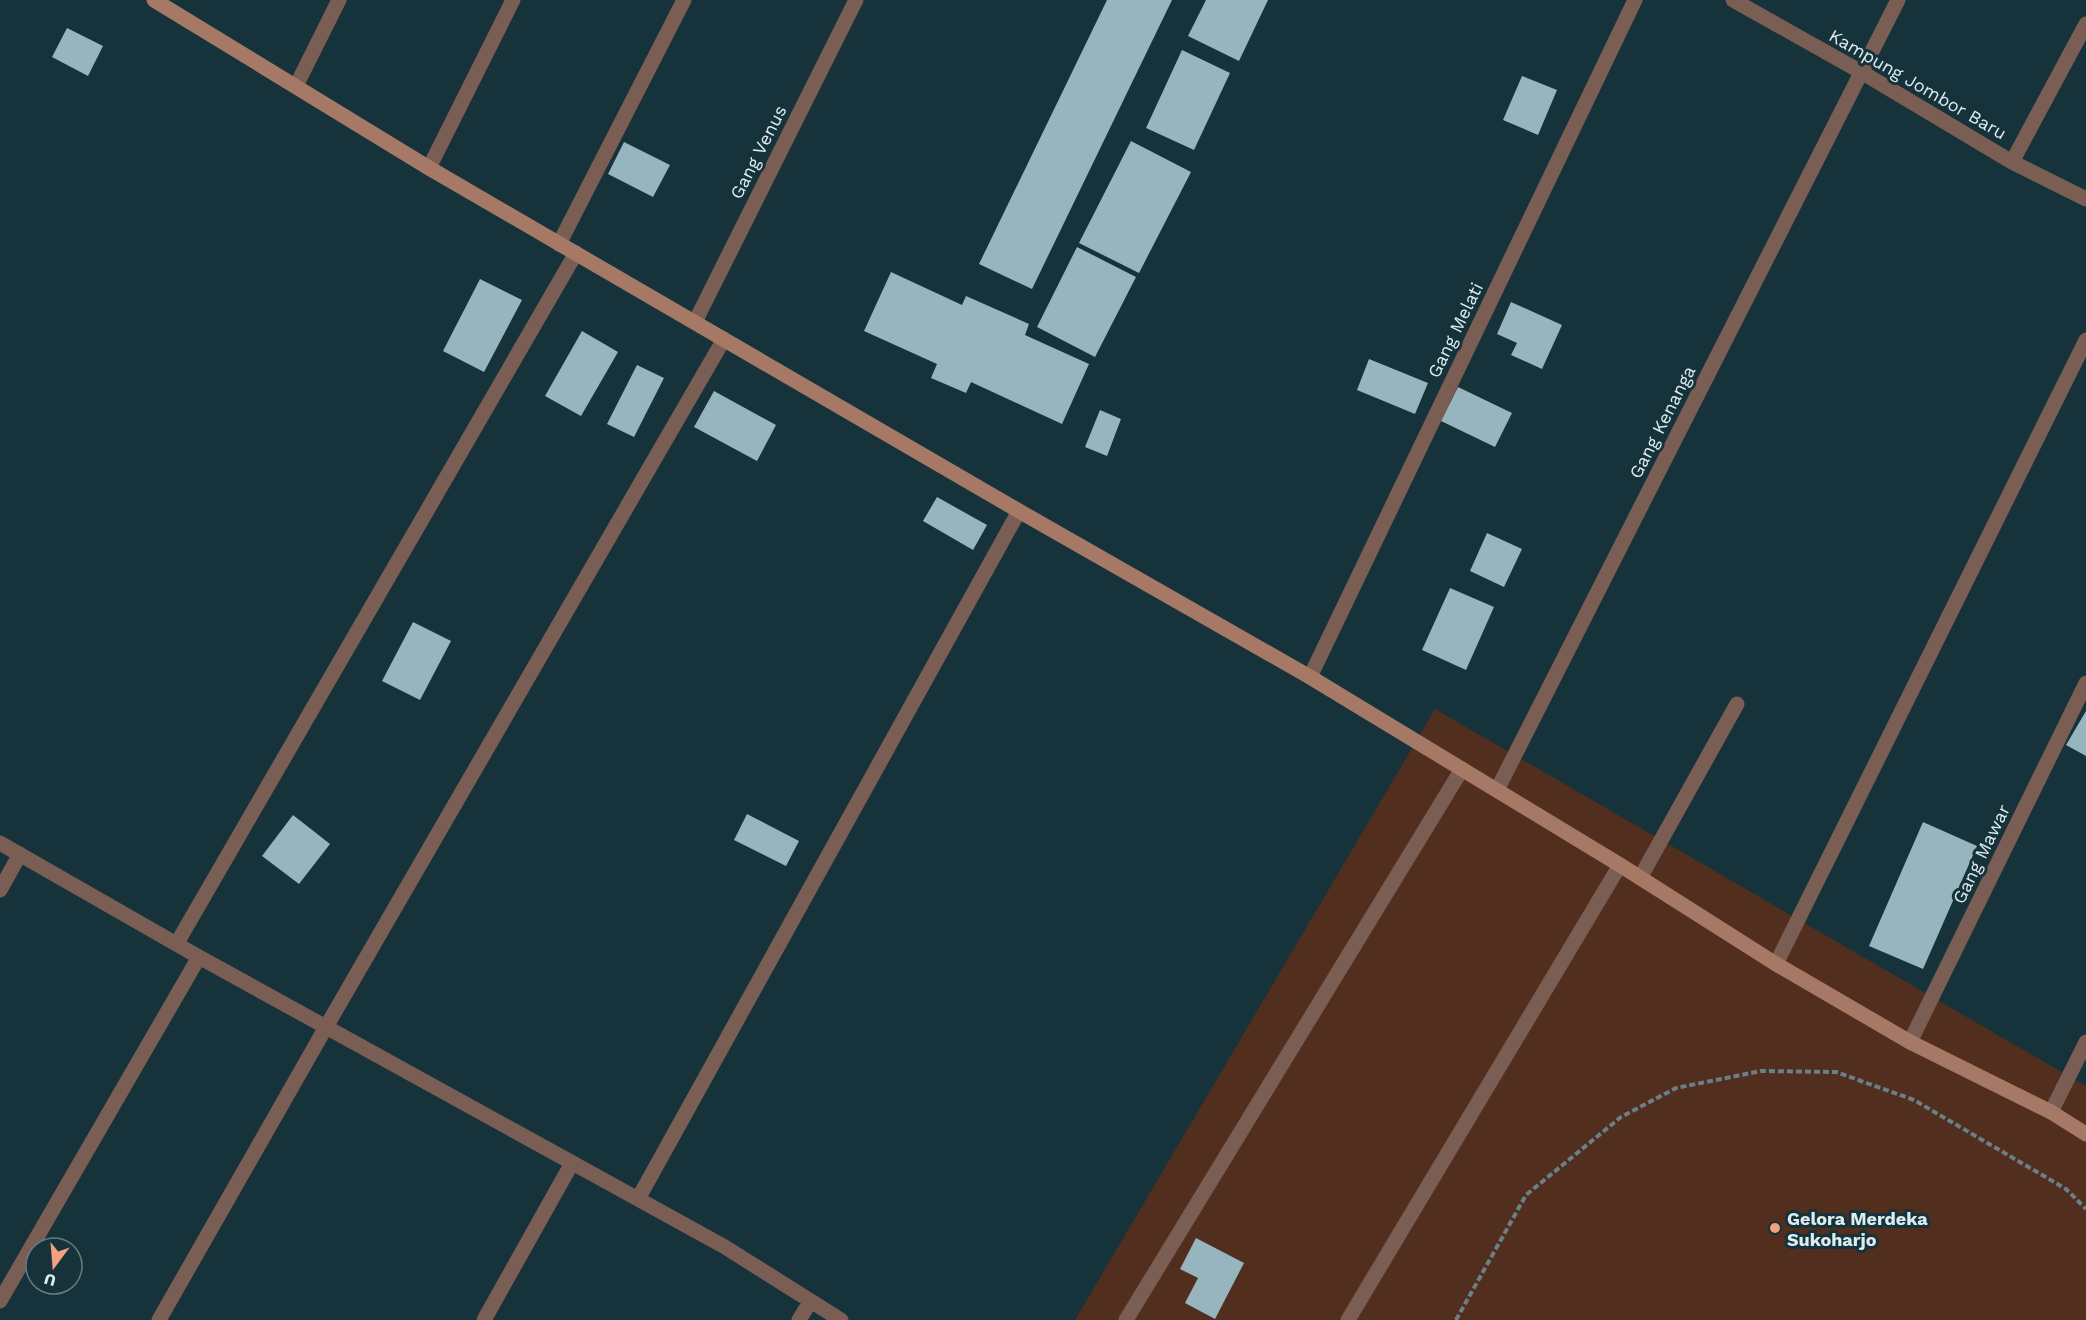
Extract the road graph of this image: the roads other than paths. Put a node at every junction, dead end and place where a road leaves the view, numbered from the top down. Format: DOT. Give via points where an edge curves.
graph roads {
  1 [pos="154,0"];
  2 [pos="339,0"];
  3 [pos="513,0"];
  4 [pos="684,0"];
  5 [pos="856,0"];
  6 [pos="1635,0"];
  7 [pos="1732,0"];
  8 [pos="1898,0"];
  9 [pos="2086,24"];
  10 [pos="1863,73"];
  11 [pos="296,86"];
  12 [pos="2012,162"];
  13 [pos="429,168"];
  14 [pos="2086,199"];
  15 [pos="559,244"];
  16 [pos="576,253"];
  17 [pos="695,322"];
  18 [pos="724,339"];
  19 [pos="2086,340"];
  20 [pos="1018,511"];
  21 [pos="1310,677"];
  22 [pos="2086,683"];
  23 [pos="1737,704"];
  24 [pos="1462,769"];
  25 [pos="1497,790"];
  26 [pos="0,843"];
  27 [pos="20,854"];
  28 [pos="1620,865"];
  29 [pos="1640,878"];
  30 [pos="0,890"];
  31 [pos="177,943"];
  32 [pos="199,957"];
  33 [pos="1776,964"];
  34 [pos="326,1027"];
  35 [pos="1910,1041"];
  36 [pos="2086,1042"];
  37 [pos="2050,1113"];
  38 [pos="2086,1134"];
  39 [pos="572,1163"];
  40 [pos="638,1200"];
  41 [pos="0,1301"];
  42 [pos="810,1302"];
  43 [pos="159,1320"];
  44 [pos="484,1320"];
  45 [pos="799,1320"];
  46 [pos="842,1320"];
  47 [pos="1126,1320"];
  48 [pos="1348,1320"];
  1 -- 11 [label="street"];
  2 -- 11 [label="street"];
  3 -- 13 [label="street"];
  4 -- 15 [label="street"];
  5 -- 17 [label="street, Gang Venus"];
  6 -- 21 [label="street, Gang Melati"];
  7 -- 10 [label="street, Kampung Jombor Baru"];
  8 -- 10 [label="street, Gang Kenanga"];
  9 -- 12 [label="street"];
  10 -- 12 [label="street, Kampung Jombor Baru"];
  10 -- 25 [label="street, Gang Kenanga"];
  11 -- 13 [label="street"];
  12 -- 14 [label="street, Kampung Jombor Baru"];
  13 -- 15 [label="street"];
  15 -- 16 [label="street"];
  16 -- 17 [label="street"];
  16 -- 31 [label="street"];
  17 -- 18 [label="street"];
  18 -- 20 [label="street"];
  18 -- 34 [label="street"];
  19 -- 33 [label="street"];
  20 -- 21 [label="street"];
  20 -- 40 [label="street"];
  21 -- 24 [label="street"];
  22 -- 35 [label="street, Gang Mawar"];
  23 -- 29 [label="street"];
  24 -- 25 [label="street"];
  24 -- 47 [label="street"];
  25 -- 28 [label="street"];
  26 -- 27 [label="street"];
  27 -- 30 [label="street"];
  27 -- 31 [label="street"];
  28 -- 29 [label="street"];
  28 -- 48 [label="street"];
  29 -- 33 [label="street"];
  31 -- 32 [label="street"];
  32 -- 34 [label="street"];
  32 -- 41 [label="street"];
  33 -- 35 [label="street"];
  34 -- 39 [label="street"];
  34 -- 43 [label="street"];
  35 -- 37 [label="street"];
  36 -- 37 [label="street"];
  37 -- 38 [label="street"];
  39 -- 40 [label="street"];
  39 -- 44 [label="street"];
  40 -- 42 [label="street" via="725,1247"];
  42 -- 45 [label="street"];
  42 -- 46 [label="street"];
}
